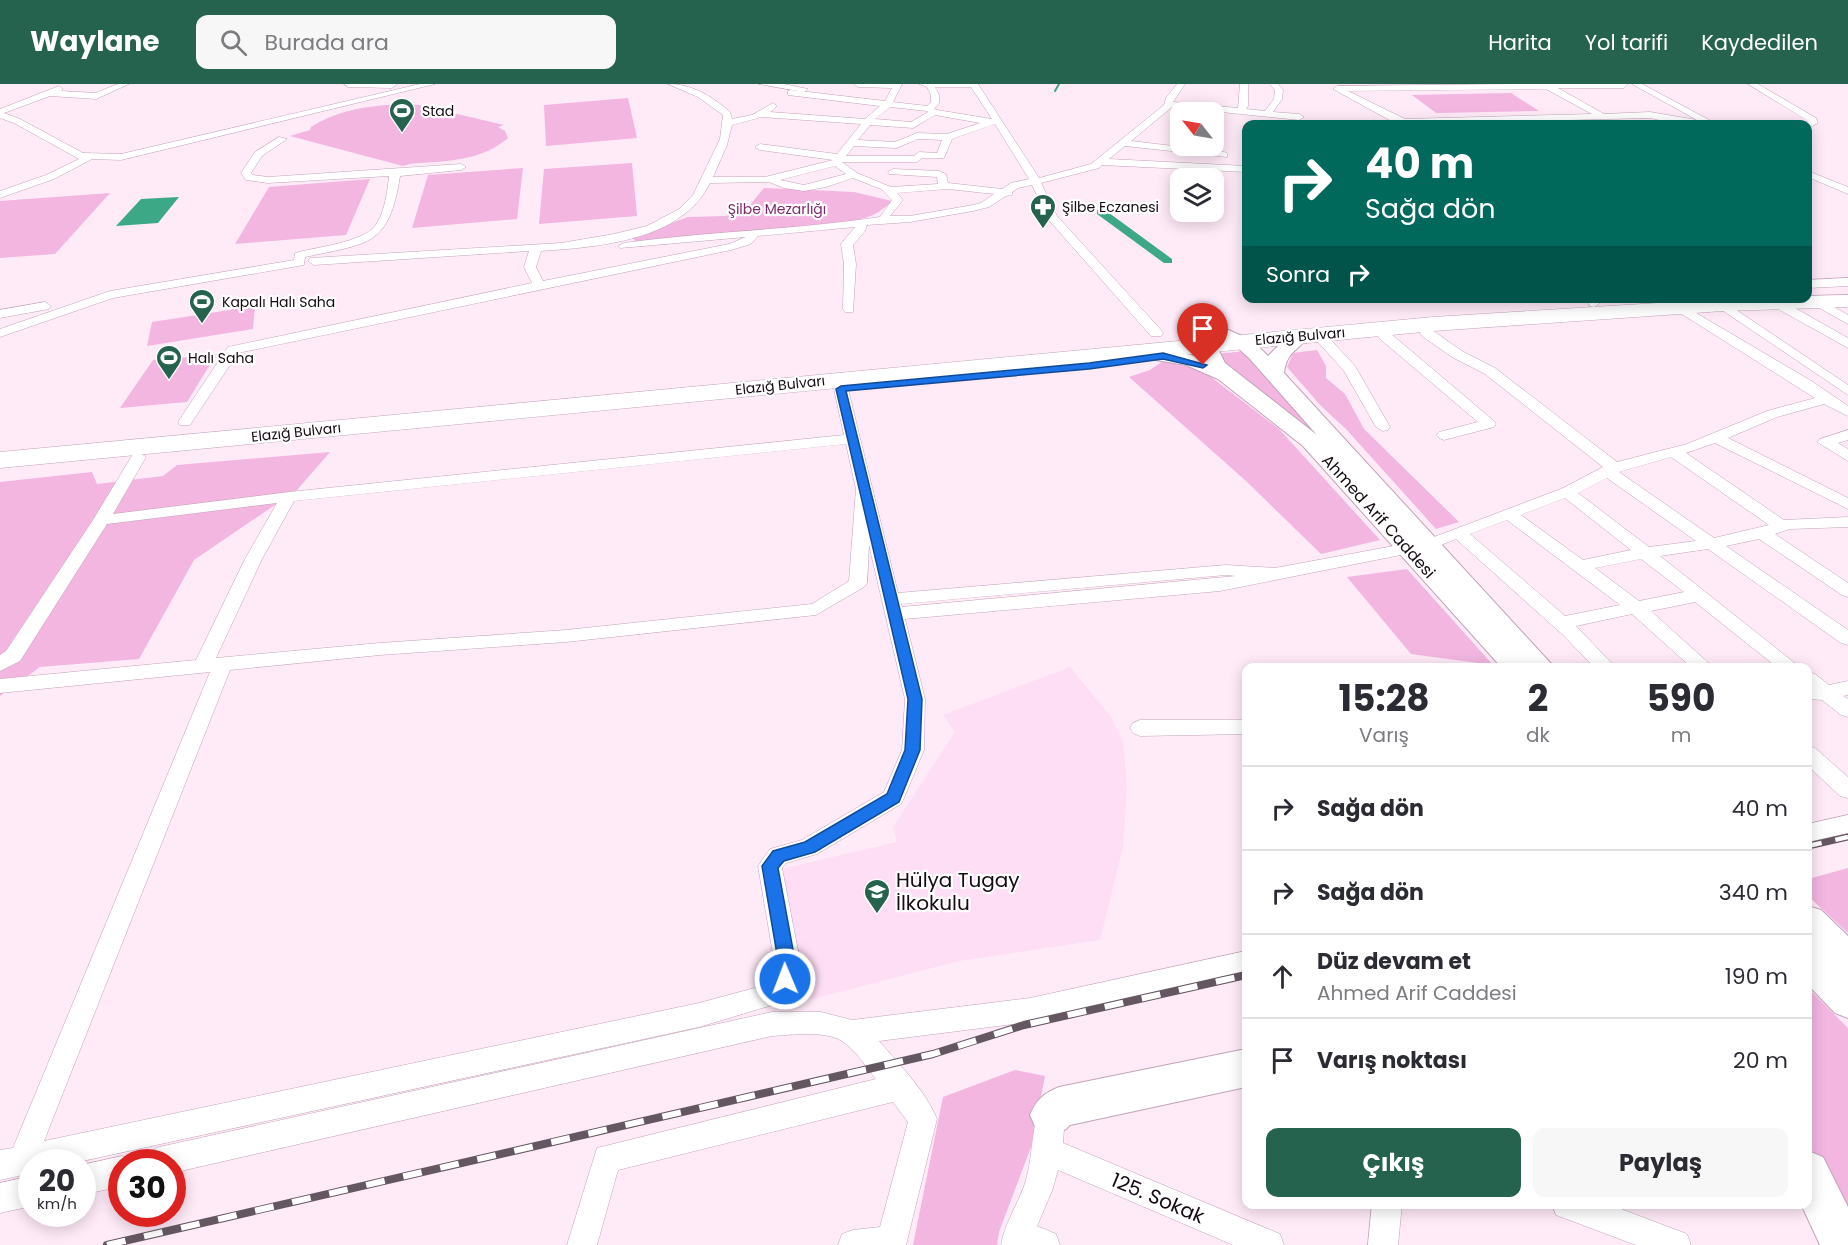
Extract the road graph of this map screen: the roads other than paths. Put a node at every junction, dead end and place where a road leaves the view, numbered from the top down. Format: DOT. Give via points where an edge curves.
graph roads {
  1 [pos="72,84"];
  2 [pos="125,84"];
  3 [pos="348,84"];
  4 [pos="431,84"];
  5 [pos="672,84"];
  6 [pos="701,84"];
  7 [pos="763,84"];
  8 [pos="858,84"];
  9 [pos="924,84"];
  10 [pos="974,84"];
  11 [pos="1181,84"];
  12 [pos="1244,84"];
  13 [pos="1274,84"];
  14 [pos="1493,84"];
  15 [pos="1624,84"];
  16 [pos="1752,84"];
  17 [pos="930,85"];
  18 [pos="1521,85"];
  19 [pos="1402,86"];
  20 [pos="1551,86"];
  21 [pos="1566,86"];
  22 [pos="416,87"];
  23 [pos="896,87"];
  24 [pos="796,88"];
  25 [pos="1636,88"];
  26 [pos="688,89"];
  27 [pos="824,92"];
  28 [pos="49,93"];
  29 [pos="1168,104"];
  30 [pos="887,105"];
  31 [pos="1241,110"];
  32 [pos="931,111"];
  33 [pos="1671,111"];
  34 [pos="0,114"];
  35 [pos="762,114"];
  36 [pos="1266,114"];
  37 [pos="1650,115"];
  38 [pos="793,116"];
  39 [pos="1602,116"];
  40 [pos="1619,116"];
  41 [pos="1299,117"];
  42 [pos="869,120"];
  43 [pos="1396,120"];
  44 [pos="1471,120"];
  45 [pos="1687,120"];
  46 [pos="1704,120"];
  47 [pos="994,121"];
  48 [pos="728,123"];
  49 [pos="1812,123"];
  50 [pos="948,137"];
  51 [pos="282,139"];
  52 [pos="852,143"];
  53 [pos="1125,143"];
  54 [pos="760,147"];
  55 [pos="1170,148"];
  56 [pos="88,158"];
  57 [pos="838,159"];
  58 [pos="1101,162"];
  59 [pos="461,167"];
  60 [pos="1242,169"];
  61 [pos="395,172"];
  62 [pos="853,174"];
  63 [pos="1812,176"];
  64 [pos="769,179"];
  65 [pos="706,180"];
  66 [pos="1036,181"];
  67 [pos="943,186"];
  68 [pos="888,190"];
  69 [pos="1848,191"];
  70 [pos="1003,192"];
  71 [pos="0,195"];
  72 [pos="1034,199"];
  73 [pos="885,219"];
  74 [pos="861,223"];
  75 [pos="754,234"];
  76 [pos="536,250"];
  77 [pos="300,262"];
  78 [pos="1848,282"];
  79 [pos="538,284"];
  80 [pos="1848,289"];
  81 [pos="1812,291"];
  82 [pos="1812,292"];
  83 [pos="1812,292"];
  84 [pos="1812,293"];
  85 [pos="92,300"];
  86 [pos="1848,301"];
  87 [pos="1585,303"];
  88 [pos="1679,303"];
  89 [pos="1758,303"];
  90 [pos="1777,303"];
  91 [pos="1724,305"];
  92 [pos="849,309"];
  93 [pos="1556,311"];
  94 [pos="0,314"];
  95 [pos="1848,320"];
  96 [pos="0,333"];
  97 [pos="1427,333"];
  98 [pos="1385,336"];
  99 [pos="1295,339"];
  100 [pos="1226,342"];
  101 [pos="1325,342"];
  102 [pos="1160,344"];
  103 [pos="1848,344"];
  104 [pos="769,368"];
  105 [pos="855,368"];
  106 [pos="1275,372"];
  107 [pos="1228,376"];
  108 [pos="841,389"];
  109 [pos="1848,391"];
  110 [pos="1836,402"];
  111 [pos="1848,412"];
  112 [pos="185,422"];
  113 [pos="1383,427"];
  114 [pos="1444,435"];
  115 [pos="1848,435"];
  116 [pos="1715,437"];
  117 [pos="852,439"];
  118 [pos="0,440"];
  119 [pos="0,450"];
  120 [pos="1672,451"];
  121 [pos="1848,456"];
  122 [pos="138,457"];
  123 [pos="0,460"];
  124 [pos="1610,469"];
  125 [pos="0,471"];
  126 [pos="864,489"];
  127 [pos="1567,492"];
  128 [pos="289,497"];
  129 [pos="1848,504"];
  130 [pos="1510,514"];
  131 [pos="101,520"];
  132 [pos="1840,523"];
  133 [pos="1782,526"];
  134 [pos="1762,532"];
  135 [pos="1459,533"];
  136 [pos="1848,533"];
  137 [pos="1710,544"];
  138 [pos="1420,547"];
  139 [pos="1644,553"];
  140 [pos="1580,566"];
  141 [pos="1848,591"];
  142 [pos="1699,595"];
  143 [pos="892,606"];
  144 [pos="1635,607"];
  145 [pos="1561,624"];
  146 [pos="1848,639"];
  147 [pos="1515,663"];
  148 [pos="1536,663"];
  149 [pos="1602,663"];
  150 [pos="1699,663"];
  151 [pos="1786,663"];
  152 [pos="0,664"];
  153 [pos="213,665"];
  154 [pos="0,686"];
  155 [pos="1848,688"];
  156 [pos="1816,694"];
  157 [pos="1848,710"];
  158 [pos="1242,727"];
  159 [pos="1140,728"];
  160 [pos="1812,758"];
  161 [pos="1848,790"];
  162 [pos="1848,824"];
  163 [pos="1812,832"];
  164 [pos="1812,925"];
  165 [pos="1848,959"];
  166 [pos="1242,963"];
  167 [pos="1812,965"];
  168 [pos="1848,1001"];
  169 [pos="852,1032"];
  170 [pos="1242,1069"];
  171 [pos="900,1087"];
  172 [pos="1049,1133"];
  173 [pos="186,1156"];
  174 [pos="11,1163"];
  175 [pos="1812,1180"];
  176 [pos="18,1194"];
  177 [pos="0,1198"];
  178 [pos="1387,1209"];
  179 [pos="1580,1209"];
  180 [pos="1017,1239"];
  181 [pos="892,1243"];
  182 [pos="1385,1244"];
  183 [pos="582,1245"];
  184 [pos="853,1245"];
  185 [pos="1044,1245"];
  186 [pos="1269,1245"];
  187 [pos="1676,1245"];
  188 [pos="1843,1245"];
  1 -- 28 [label="street"];
  2 -- 28 [label="street" via="96,96"];
  3 -- 22 [label="street"];
  4 -- 22 [label="street"];
  5 -- 26 [label="street"];
  6 -- 26 [label="street"];
  7 -- 24 [label="street"];
  8 -- 23 [label="street"];
  9 -- 17 [label="street"];
  10 -- 17 [label="street"];
  10 -- 47 [label="street"];
  11 -- 29 [label="street"];
  12 -- 31 [label="street"];
  13 -- 36 [label="street" via="1280,90 1278,99"];
  14 -- 19 [label="street"];
  15 -- 21 [label="street"];
  15 -- 25 [label="street"];
  16 -- 49 [label="street" via="1813,120"];
  17 -- 32 [label="street" via="935,95"];
  18 -- 19 [label="street"];
  18 -- 20 [label="street"];
  19 -- 43 [label="street" via="1337,89"];
  20 -- 21 [label="street"];
  20 -- 39 [label="street"];
  21 -- 40 [label="street"];
  22 -- 56 [label="street" via="143,153"];
  23 -- 27 [label="street"];
  23 -- 30 [label="street"];
  24 -- 27 [label="street"];
  24 -- 35 [label="street"];
  25 -- 33 [label="street"];
  25 -- 46 [label="street"];
  26 -- 48 [label="street" via="714,102 727,114"];
  27 -- 30 [label="street"];
  27 -- 38 [label="street"];
  28 -- 34 [label="street"];
  29 -- 31 [label="street"];
  29 -- 53 [label="street"];
  30 -- 32 [label="street"];
  30 -- 42 [label="street"];
  31 -- 36 [label="street"];
  32 -- 42 [label="street" via="913,125"];
  32 -- 47 [label="street"];
  33 -- 37 [label="street"];
  33 -- 45 [label="street"];
  34 -- 56 [label="street"];
  35 -- 38 [label="street"];
  35 -- 48 [label="street"];
  36 -- 41 [label="street"];
  37 -- 40 [label="street"];
  37 -- 45 [label="street"];
  38 -- 42 [label="street"];
  39 -- 40 [label="street"];
  39 -- 44 [label="street"];
  42 -- 52 [label="street"];
  47 -- 50 [label="street"];
  47 -- 66 [label="street"];
  48 -- 65 [label="street"];
  50 -- 52 [label="street" via="916,136 896,145"];
  50 -- 57 [label="street" via="941,156"];
  51 -- 61 [label="street" via="258,154 246,173 250,178"];
  52 -- 57 [label="street"];
  53 -- 55 [label="street"];
  53 -- 58 [label="street"];
  54 -- 57 [label="street"];
  56 -- 71 [label="street"];
  57 -- 62 [label="street"];
  57 -- 64 [label="street"];
  58 -- 60 [label="street"];
  58 -- 66 [label="street"];
  59 -- 61 [label="street"];
  61 -- 77 [label="street" via="388,210 375,231 299,255"];
  62 -- 64 [label="street" via="811,189 784,186"];
  62 -- 67 [label="street" via="939,174"];
  62 -- 68 [label="street"];
  63 -- 69 [label="street"];
  64 -- 65 [label="street"];
  65 -- 76 [label="street" via="696,199 668,221 599,241"];
  66 -- 70 [label="street"];
  66 -- 72 [label="street"];
  67 -- 68 [label="street"];
  67 -- 70 [label="street"];
  68 -- 73 [label="street" via="898,200"];
  70 -- 72 [label="street"];
  70 -- 73 [label="street" via="973,208 910,219"];
  72 -- 102 [label="street"];
  73 -- 74 [label="street"];
  74 -- 75 [label="street"];
  74 -- 92 [label="street" via="861,229 847,244"];
  75 -- 76 [label="street" via="667,239 583,253"];
  75 -- 79 [label="street" via="752,239 731,247"];
  76 -- 77 [label="street"];
  76 -- 79 [label="street" via="530,267"];
  77 -- 85 [label="street"];
  78 -- 81 [label="street"];
  79 -- 112 [label="street" via="233,350"];
  80 -- 82 [label="highway, Elazığ Bulvarı"];
  83 -- 86 [label="highway, Elazığ Bulvarı"];
  84 -- 95 [label="street"];
  85 -- 94 [label="street"];
  85 -- 96 [label="street"];
  87 -- 93 [label="highway, Elazığ Bulvarı"];
  88 -- 91 [label="highway, Elazığ Bulvarı"];
  88 -- 93 [label="highway, Elazığ Bulvarı"];
  88 -- 110 [label="street"];
  89 -- 91 [label="highway, Elazığ Bulvarı"];
  90 -- 103 [label="street"];
  91 -- 109 [label="street"];
  93 -- 97 [label="highway" via="1507,325"];
  93 -- 99 [label="highway, Elazığ Bulvarı"];
  93 -- 100 [label="highway, Elazığ Bulvarı"];
  93 -- 102 [label="highway" via="1491,306 1398,313"];
  97 -- 98 [label="highway"];
  97 -- 124 [label="street" via="1490,371"];
  98 -- 101 [label="highway"];
  98 -- 114 [label="street" via="1489,424"];
  99 -- 100 [label="highway"];
  99 -- 101 [label="highway"];
  99 -- 106 [label="street" via="1277,356"];
  100 -- 102 [label="highway"];
  100 -- 105 [label="highway, Elazığ Bulvarı"];
  100 -- 106 [label="street, Ahmed Arif Caddesi"];
  100 -- 107 [label="street, Ahmed Arif Caddesi" via="1209,355"];
  100 -- 123 [label="highway, Elazığ Bulvarı"];
  101 -- 113 [label="street" via="1350,369"];
  102 -- 104 [label="highway"];
  102 -- 107 [label="street, Ahmed Arif Caddesi"];
  102 -- 108 [label="highway" via="1089,366"];
  104 -- 105 [label="highway"];
  104 -- 112 [label="highway"];
  105 -- 119 [label="highway, Elazığ Bulvarı"];
  106 -- 138 [label="street, Ahmed Arif Caddesi"];
  107 -- 138 [label="street, Ahmed Arif Caddesi" via="1311,441"];
  108 -- 117 [label="street"];
  108 -- 122 [label="highway"];
  110 -- 111 [label="street"];
  110 -- 116 [label="street" via="1772,414"];
  112 -- 118 [label="highway"];
  115 -- 121 [label="street" via="1825,442"];
  116 -- 120 [label="street"];
  116 -- 129 [label="street"];
  117 -- 126 [label="street"];
  117 -- 128 [label="street"];
  120 -- 124 [label="street"];
  120 -- 133 [label="street"];
  122 -- 125 [label="highway"];
  122 -- 131 [label="street"];
  124 -- 127 [label="street"];
  124 -- 137 [label="street"];
  126 -- 143 [label="street"];
  126 -- 153 [label="street" via="858,583 816,609 566,636"];
  127 -- 130 [label="street"];
  127 -- 139 [label="street"];
  128 -- 131 [label="street"];
  128 -- 153 [label="street" via="240,586"];
  130 -- 135 [label="street"];
  130 -- 140 [label="street"];
  131 -- 152 [label="street" via="13,656"];
  132 -- 133 [label="street"];
  132 -- 136 [label="street"];
  133 -- 134 [label="street"];
  134 -- 137 [label="street"];
  134 -- 141 [label="street"];
  135 -- 138 [label="street"];
  135 -- 145 [label="street"];
  137 -- 139 [label="street"];
  137 -- 146 [label="street"];
  138 -- 143 [label="street" via="1220,585"];
  138 -- 147 [label="street, Ahmed Arif Caddesi"];
  138 -- 148 [label="street, Ahmed Arif Caddesi"];
  139 -- 140 [label="street"];
  139 -- 142 [label="street"];
  140 -- 144 [label="street"];
  142 -- 144 [label="street"];
  142 -- 151 [label="street"];
  143 -- 174 [label="street" via="915,699 913,750 893,798 809,847 778,856 770,866 788,966 785,979 770,995 699,1015"];
  144 -- 145 [label="street"];
  144 -- 150 [label="street"];
  145 -- 149 [label="street"];
  153 -- 154 [label="street"];
  153 -- 174 [label="street"];
  155 -- 156 [label="street"];
  156 -- 157 [label="street"];
  158 -- 159 [label="street"];
  160 -- 161 [label="street"];
  162 -- 163 [label="street"];
  164 -- 165 [label="street"];
  166 -- 169 [label="street" via="1030,1011"];
  167 -- 168 [label="street"];
  169 -- 171 [label="street"];
  169 -- 173 [label="street" via="817,1022 772,1024"];
  170 -- 172 [label="street" via="1059,1107"];
  171 -- 181 [label="street" via="923,1119"];
  171 -- 183 [label="street" via="607,1158"];
  172 -- 180 [label="street" via="1033,1201"];
  172 -- 186 [label="street, 125. Sokak"];
  175 -- 188 [label="street"];
  176 -- 177 [label="street"];
  178 -- 182 [label="street"];
  179 -- 187 [label="street"];
  180 -- 185 [label="street"];
  181 -- 184 [label="street"];
}
